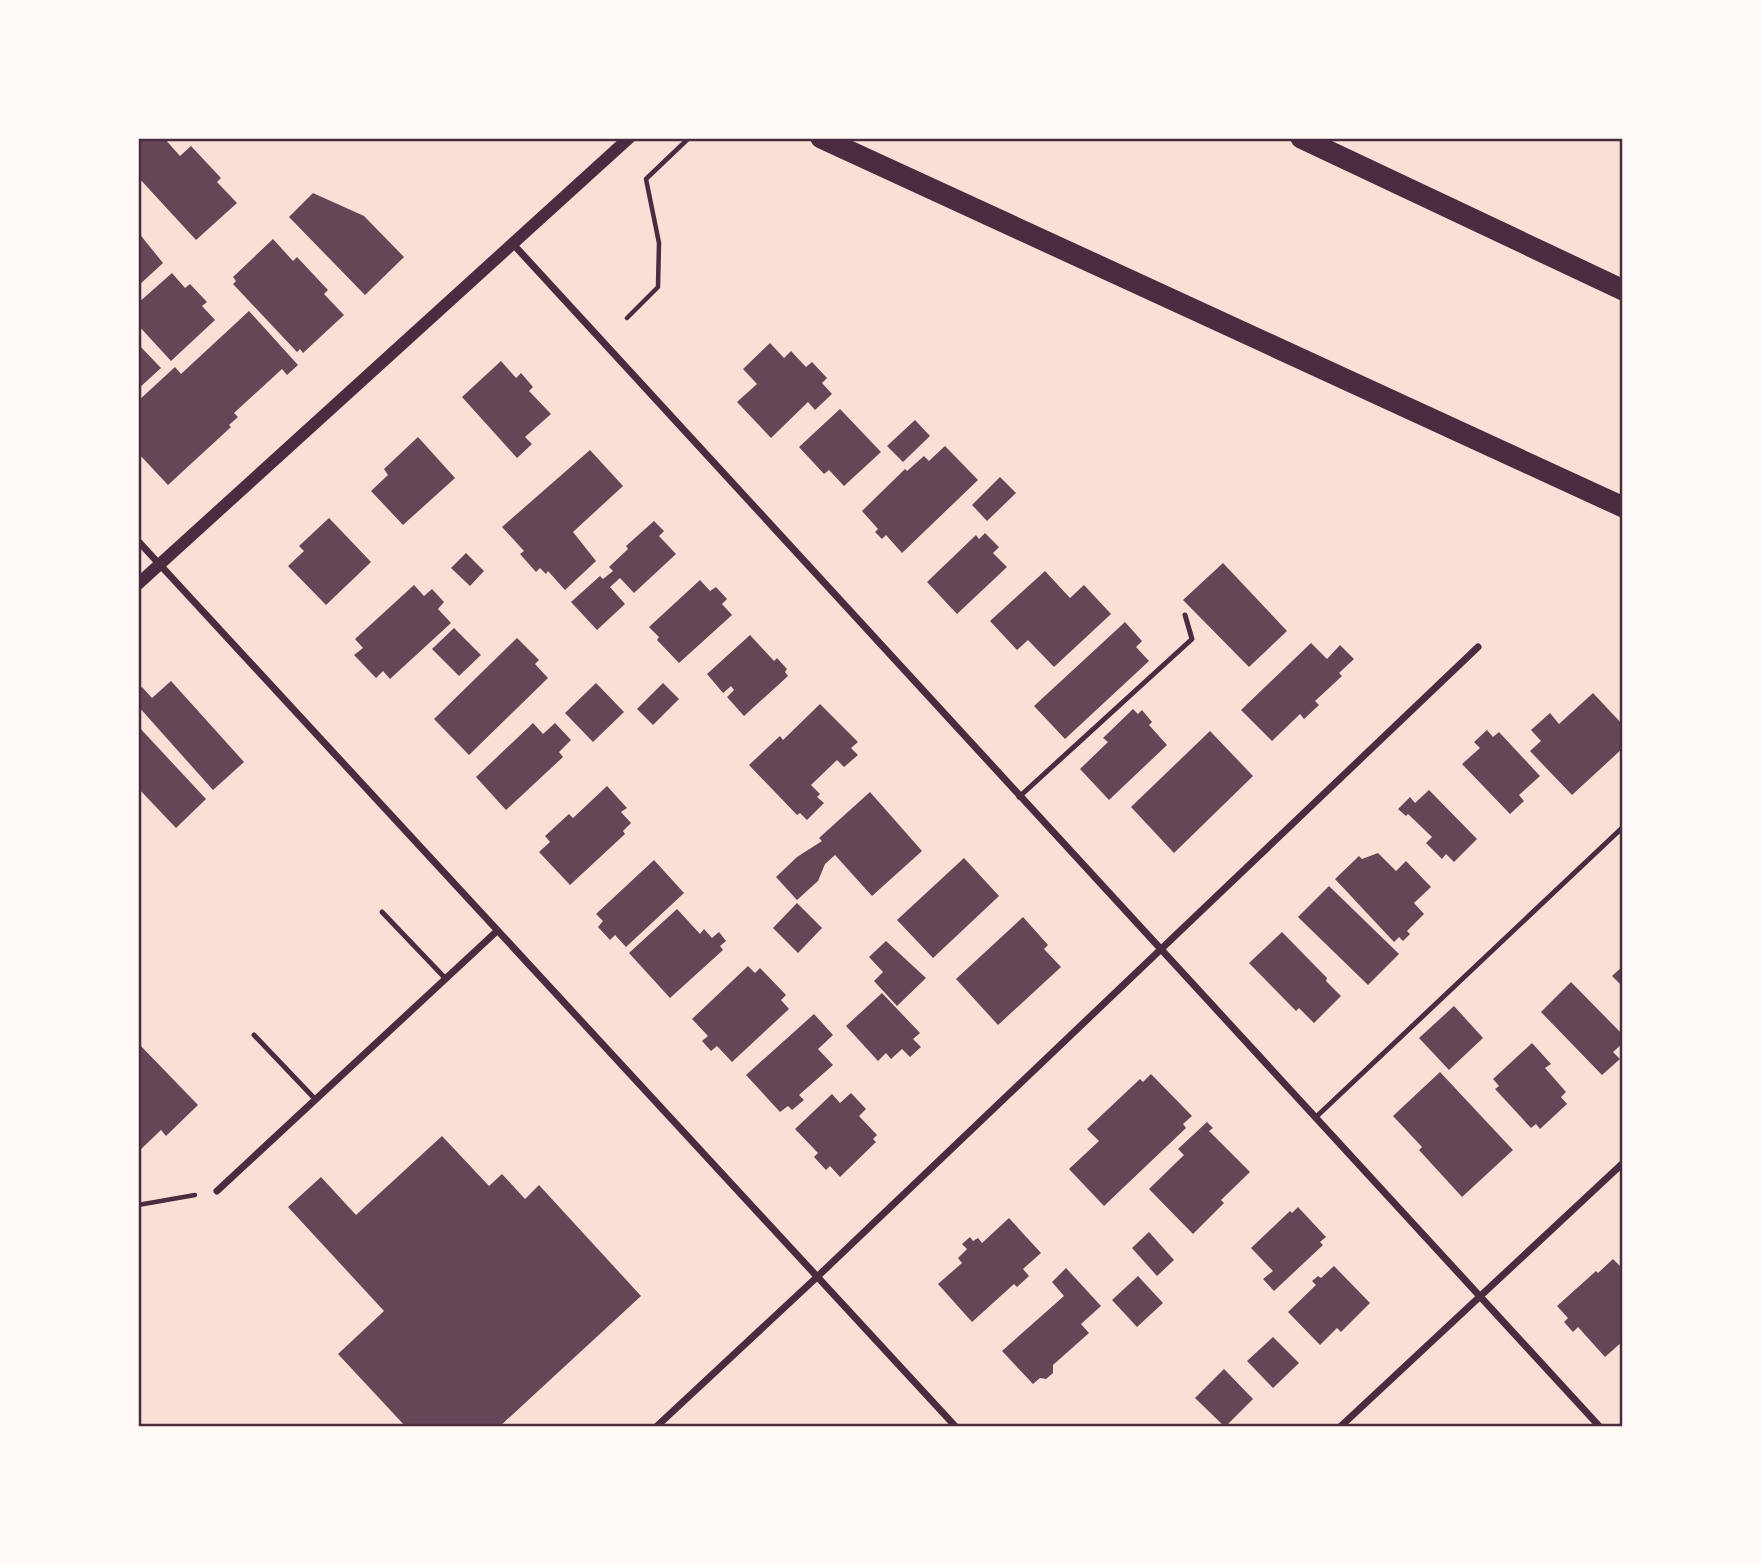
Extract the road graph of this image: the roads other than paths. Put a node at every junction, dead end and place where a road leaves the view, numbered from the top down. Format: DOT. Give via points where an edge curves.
graph roads {
  1 [pos="629,138"];
  2 [pos="821,138"];
  3 [pos="1301,138"];
  4 [pos="513,244"];
  5 [pos="1623,290"];
  6 [pos="1623,507"];
  7 [pos="138,541"];
  8 [pos="159,564"];
  9 [pos="138,584"];
  10 [pos="1185,615"];
  11 [pos="1478,647"];
  12 [pos="1018,797"];
  13 [pos="1623,827"];
  14 [pos="382,912"];
  15 [pos="497,931"];
  16 [pos="1160,951"];
  17 [pos="445,978"];
  18 [pos="254,1035"];
  19 [pos="315,1099"];
  20 [pos="1315,1119"];
  21 [pos="1623,1163"];
  22 [pos="217,1191"];
  23 [pos="817,1277"];
  24 [pos="1480,1298"];
  25 [pos="656,1427"];
  26 [pos="956,1427"];
  27 [pos="1340,1427"];
  28 [pos="1600,1427"];
  1 -- 4 [label="street"];
  2 -- 6 [label="highway"];
  3 -- 5 [label="highway"];
  4 -- 8 [label="street"];
  4 -- 12 [label="street"];
  7 -- 8 [label="street"];
  8 -- 9 [label="street"];
  8 -- 15 [label="street"];
  10 -- 12 [label="lane" via="1192,639"];
  11 -- 16 [label="street"];
  12 -- 16 [label="street"];
  13 -- 20 [label="lane"];
  14 -- 17 [label="lane"];
  15 -- 17 [label="street"];
  15 -- 23 [label="street"];
  16 -- 20 [label="street"];
  16 -- 23 [label="street"];
  17 -- 19 [label="street"];
  18 -- 19 [label="lane"];
  19 -- 22 [label="street"];
  20 -- 24 [label="street"];
  21 -- 24 [label="street"];
  23 -- 25 [label="street"];
  23 -- 26 [label="street"];
  24 -- 27 [label="street"];
  24 -- 28 [label="street"];
}
